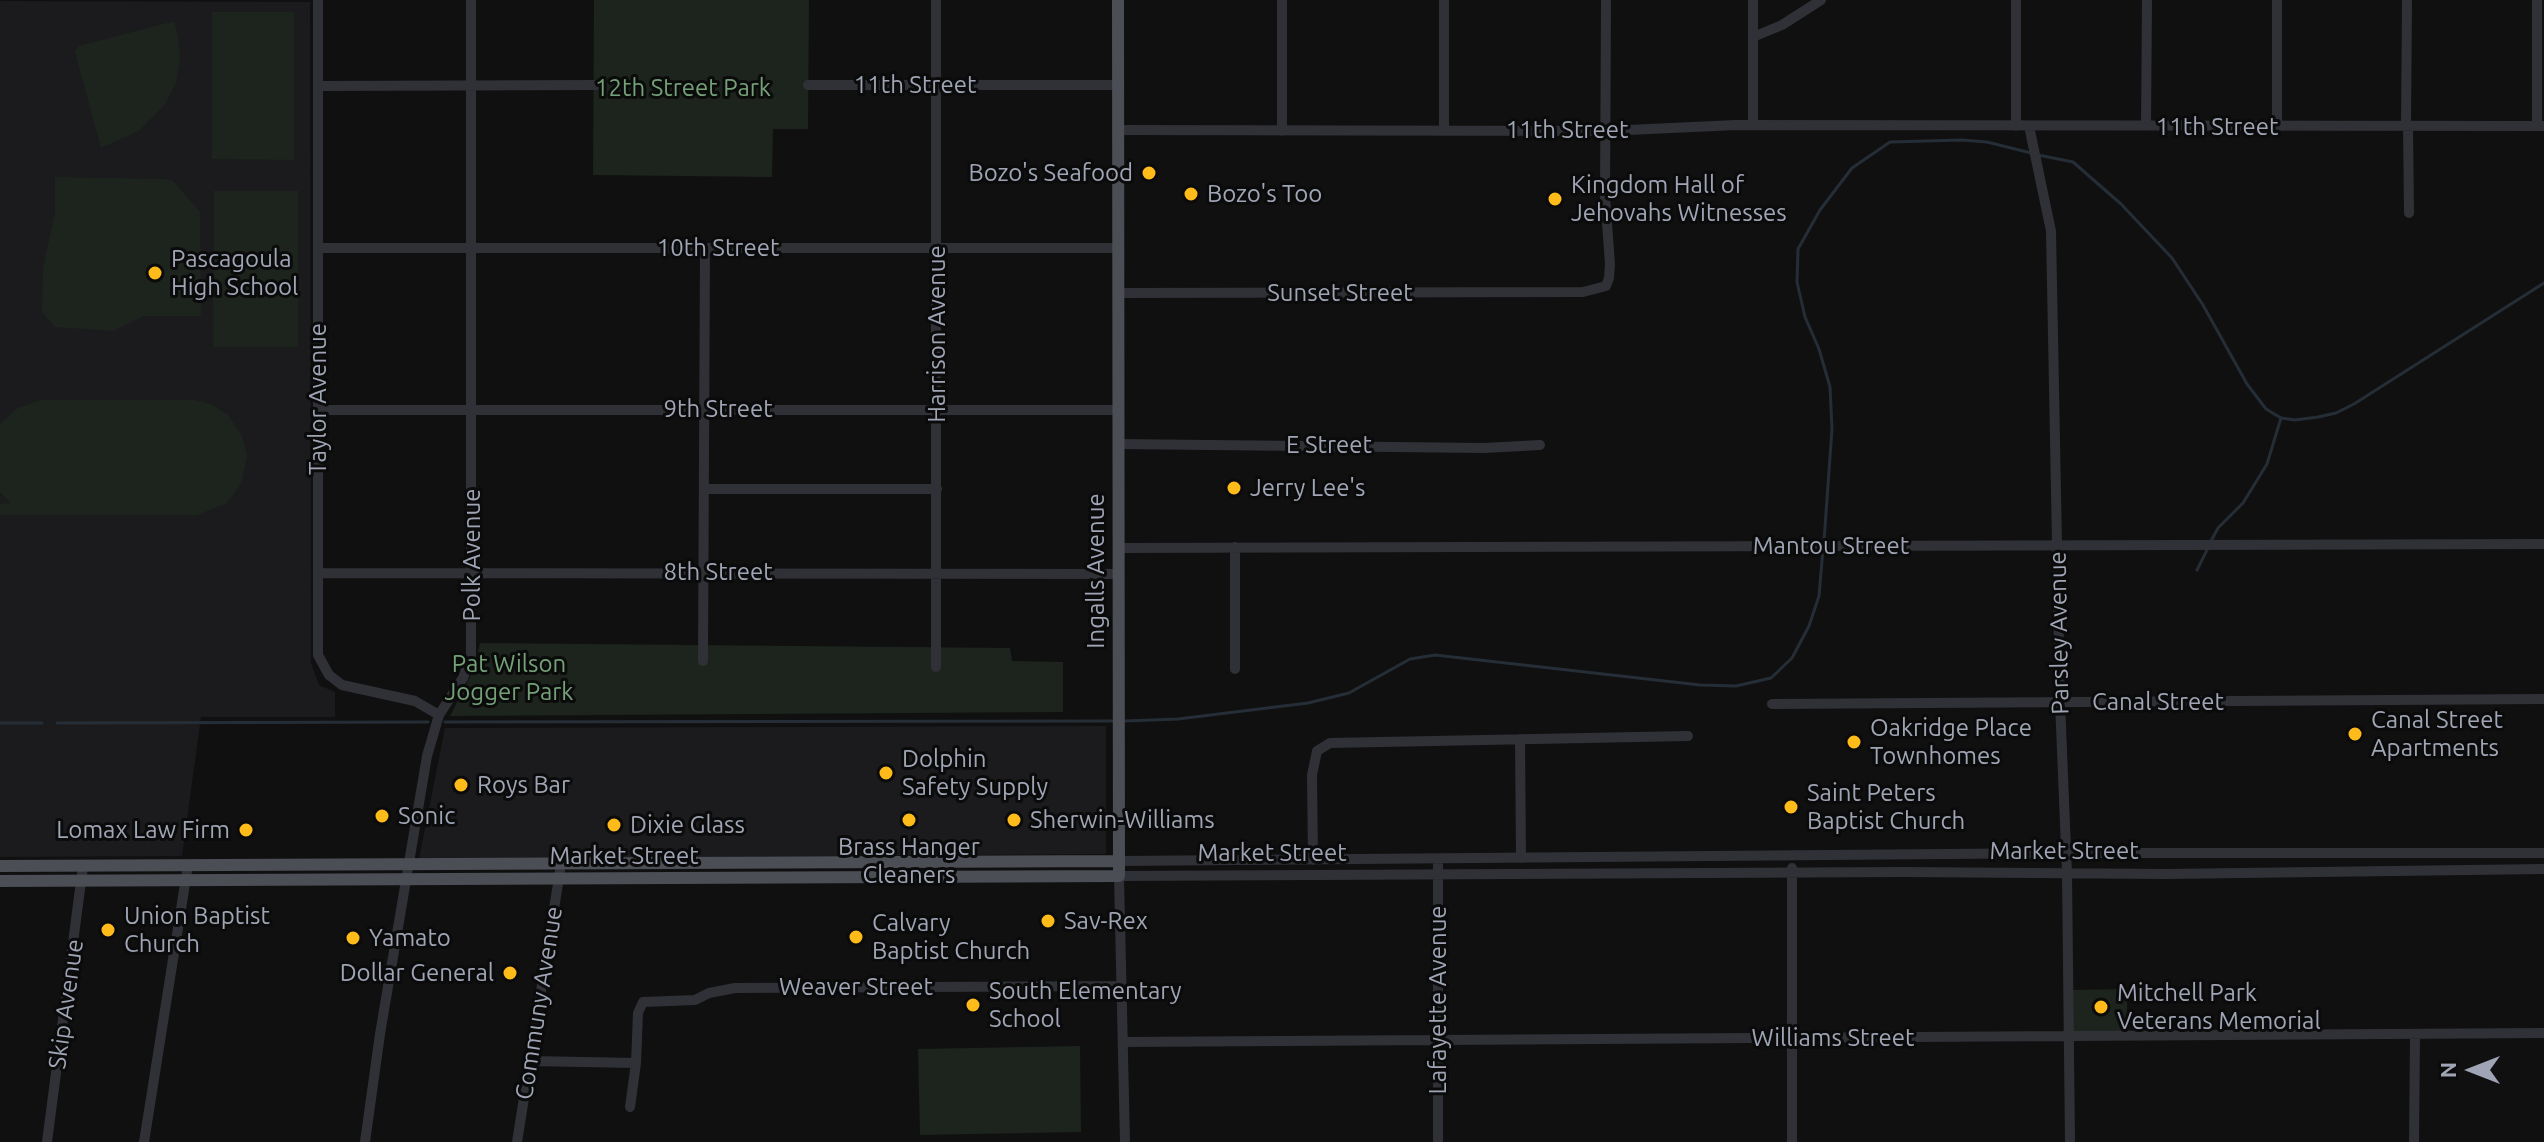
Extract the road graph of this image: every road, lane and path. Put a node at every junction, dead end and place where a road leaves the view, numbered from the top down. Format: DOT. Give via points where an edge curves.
graph roads {
  1 [pos="318,0"];
  2 [pos="471,0"];
  3 [pos="936,0"];
  4 [pos="1118,0"];
  5 [pos="1282,0"];
  6 [pos="1444,0"];
  7 [pos="1606,0"];
  8 [pos="1753,0"];
  9 [pos="1821,0"];
  10 [pos="2016,0"];
  11 [pos="2147,0"];
  12 [pos="2277,0"];
  13 [pos="2407,0"];
  14 [pos="2537,0"];
  15 [pos="1753,37"];
  16 [pos="596,85"];
  17 [pos="808,85"];
  18 [pos="936,85"];
  19 [pos="1118,85"];
  20 [pos="318,86"];
  21 [pos="471,86"];
  22 [pos="1753,125"];
  23 [pos="2016,126"];
  24 [pos="2029,126"];
  25 [pos="2146,126"];
  26 [pos="2407,126"];
  27 [pos="2540,126"];
  28 [pos="2277,127"];
  29 [pos="1118,130"];
  30 [pos="1282,131"];
  31 [pos="1444,131"];
  32 [pos="1606,131"];
  33 [pos="2408,208"];
  34 [pos="936,247"];
  35 [pos="318,248"];
  36 [pos="471,248"];
  37 [pos="705,248"];
  38 [pos="1118,248"];
  39 [pos="1118,293"];
  40 [pos="705,409"];
  41 [pos="937,409"];
  42 [pos="319,410"];
  43 [pos="471,410"];
  44 [pos="1118,410"];
  45 [pos="1118,444"];
  46 [pos="1540,445"];
  47 [pos="705,489"];
  48 [pos="937,489"];
  49 [pos="2544,544"];
  50 [pos="2057,545"];
  51 [pos="1235,547"];
  52 [pos="1118,548"];
  53 [pos="472,572"];
  54 [pos="704,572"];
  55 [pos="937,572"];
  56 [pos="318,573"];
  57 [pos="1118,574"];
  58 [pos="703,661"];
  59 [pos="936,667"];
  60 [pos="1235,669"];
  61 [pos="2544,699"];
  62 [pos="2060,702"];
  63 [pos="1772,704"];
  64 [pos="439,715"];
  65 [pos="1688,736"];
  66 [pos="1520,739"];
  67 [pos="2065,853"];
  68 [pos="2544,853"];
  69 [pos="1791,857"];
  70 [pos="1521,858"];
  71 [pos="1438,859"];
  72 [pos="1313,860"];
  73 [pos="1119,861"];
  74 [pos="561,864"];
  75 [pos="188,865"];
  76 [pos="409,865"];
  77 [pos="0,866"];
  78 [pos="83,866"];
  79 [pos="2544,869"];
  80 [pos="1792,872"];
  81 [pos="2067,873"];
  82 [pos="1438,874"];
  83 [pos="1119,876"];
  84 [pos="406,879"];
  85 [pos="558,879"];
  86 [pos="185,880"];
  87 [pos="0,881"];
  88 [pos="83,881"];
  89 [pos="1121,986"];
  90 [pos="2544,1033"];
  91 [pos="2415,1034"];
  92 [pos="2068,1036"];
  93 [pos="1793,1038"];
  94 [pos="1438,1040"];
  95 [pos="1123,1042"];
  96 [pos="530,1061"];
  97 [pos="636,1063"];
  98 [pos="630,1107"];
  99 [pos="47,1142"];
  100 [pos="144,1142"];
  101 [pos="365,1142"];
  102 [pos="517,1142"];
  103 [pos="1125,1142"];
  104 [pos="1438,1142"];
  105 [pos="1792,1142"];
  106 [pos="2070,1142"];
  107 [pos="2414,1142"];
  1 -- 20 [label="street, Taylor Avenue"];
  2 -- 21 [label="street, Polk Avenue"];
  3 -- 18 [label="street, Harrison Avenue"];
  4 -- 19 [label="main road, Ingalls Avenue"];
  5 -- 30 [label="street"];
  6 -- 31 [label="street"];
  7 -- 32 [label="street"];
  8 -- 15 [label="street"];
  9 -- 15 [label="street"];
  10 -- 23 [label="street"];
  11 -- 25 [label="street"];
  12 -- 28 [label="street"];
  13 -- 26 [label="street"];
  14 -- 27 [label="street"];
  15 -- 22 [label="street"];
  16 -- 21 [label="street"];
  17 -- 18 [label="street, 11th Street"];
  18 -- 19 [label="street, 11th Street"];
  18 -- 34 [label="street, Harrison Avenue"];
  19 -- 29 [label="main road, Ingalls Avenue"];
  20 -- 21 [label="street"];
  20 -- 35 [label="street, Taylor Avenue"];
  21 -- 36 [label="street, Polk Avenue"];
  22 -- 23 [label="street, 11th Street" via="1895,132"];
  22 -- 32 [label="street, 11th Street"];
  23 -- 24 [label="street, 11th Street"];
  24 -- 25 [label="street, 11th Street"];
  24 -- 50 [label="street, Parsley Avenue" via="2051,231"];
  25 -- 28 [label="street, 11th Street"];
  26 -- 27 [label="street, 11th Street"];
  26 -- 28 [label="street, 11th Street"];
  26 -- 33 [label="street"];
  29 -- 30 [label="street, 11th Street"];
  29 -- 38 [label="main road, Ingalls Avenue"];
  30 -- 31 [label="street, 11th Street"];
  31 -- 32 [label="street, 11th Street"];
  32 -- 39 [label="street, Sunset Street" via="1610,264 1608,283 1599,290"];
  34 -- 37 [label="street, 10th Street"];
  34 -- 38 [label="street, 10th Street"];
  34 -- 41 [label="street, Harrison Avenue"];
  35 -- 36 [label="street, 10th Street"];
  35 -- 42 [label="street, Taylor Avenue"];
  36 -- 37 [label="street, 10th Street"];
  36 -- 43 [label="street, Polk Avenue"];
  37 -- 40 [label="street"];
  38 -- 39 [label="main road, Ingalls Avenue"];
  39 -- 44 [label="main road, Ingalls Avenue"];
  40 -- 41 [label="street, 9th Street"];
  40 -- 43 [label="street, 9th Street"];
  40 -- 47 [label="street"];
  41 -- 44 [label="street, 9th Street"];
  41 -- 48 [label="street, Harrison Avenue"];
  42 -- 43 [label="street, 9th Street"];
  42 -- 56 [label="street, Taylor Avenue"];
  43 -- 53 [label="street, Polk Avenue"];
  44 -- 45 [label="main road, Ingalls Avenue"];
  45 -- 46 [label="street, E Street"];
  45 -- 52 [label="main road, Ingalls Avenue"];
  47 -- 48 [label="street"];
  47 -- 54 [label="street"];
  48 -- 55 [label="street, Harrison Avenue"];
  49 -- 50 [label="street, Mantou Street"];
  50 -- 51 [label="street, Mantou Street"];
  50 -- 62 [label="street, Parsley Avenue"];
  51 -- 52 [label="street, Mantou Street"];
  51 -- 60 [label="street"];
  52 -- 57 [label="main road, Ingalls Avenue"];
  53 -- 54 [label="street, 8th Street"];
  53 -- 56 [label="street, 8th Street"];
  53 -- 64 [label="street, Polk Avenue" via="469,665"];
  54 -- 55 [label="street, 8th Street"];
  54 -- 58 [label="street"];
  55 -- 57 [label="street, 8th Street"];
  55 -- 59 [label="street, Harrison Avenue"];
  56 -- 64 [label="street, Taylor Avenue" via="318,649 329,675 360,691 415,701"];
  57 -- 73 [label="main road, Ingalls Avenue"];
  61 -- 62 [label="street, Canal Street"];
  62 -- 63 [label="street, Canal Street"];
  62 -- 67 [label="street, Parsley Avenue"];
  64 -- 76 [label="street, Polk Avenue"];
  65 -- 66 [label="street"];
  66 -- 70 [label="street"];
  66 -- 72 [label="street" via="1330,743 1317,751 1312,775"];
  67 -- 68 [label="street, Market Street"];
  67 -- 69 [label="street, Market Street"];
  67 -- 81 [label="street, Parsley Avenue"];
  69 -- 70 [label="street, Market Street"];
  69 -- 80 [label="street"];
  70 -- 71 [label="street, Market Street"];
  71 -- 72 [label="street, Market Street"];
  71 -- 82 [label="street, Lafayette Avenue"];
  72 -- 73 [label="street, Market Street"];
  73 -- 74 [label="main road, Market Street"];
  73 -- 83 [label="main road, Ingalls Avenue"];
  74 -- 76 [label="main road, Market Street"];
  74 -- 85 [label="street, Communy Avenue"];
  75 -- 76 [label="main road, Market Street"];
  75 -- 78 [label="main road, Market Street"];
  75 -- 86 [label="street"];
  76 -- 84 [label="street, Polk Avenue"];
  77 -- 78 [label="main road, Market Street"];
  78 -- 88 [label="street, Skip Avenue"];
  79 -- 81 [label="street, Market Street"];
  80 -- 81 [label="street, Market Street"];
  80 -- 82 [label="street, Market Street"];
  80 -- 93 [label="street"];
  81 -- 92 [label="street, Parsley Avenue"];
  82 -- 83 [label="street, Market Street"];
  82 -- 94 [label="street, Lafayette Avenue"];
  83 -- 85 [label="main road, Market Street"];
  83 -- 89 [label="street, Ingalls Avenue"];
  84 -- 85 [label="main road, Market Street"];
  84 -- 86 [label="main road, Market Street"];
  84 -- 101 [label="street, Polk Avenue"];
  85 -- 96 [label="street, Communy Avenue"];
  86 -- 88 [label="main road, Market Street"];
  86 -- 100 [label="street"];
  87 -- 88 [label="main road, Market Street"];
  88 -- 99 [label="street, Skip Avenue"];
  89 -- 95 [label="street, Ingalls Avenue"];
  89 -- 97 [label="street, Weaver Street" via="735,988 689,1000 643,1002"];
  90 -- 91 [label="street, Williams Street"];
  91 -- 92 [label="street, Williams Street"];
  91 -- 107 [label="street"];
  92 -- 93 [label="street, Williams Street"];
  92 -- 106 [label="street, Parsley Avenue"];
  93 -- 94 [label="street, Williams Street"];
  93 -- 105 [label="street"];
  94 -- 95 [label="street, Williams Street"];
  94 -- 104 [label="street, Lafayette Avenue"];
  95 -- 103 [label="street, Ingalls Avenue"];
  96 -- 97 [label="street"];
  96 -- 102 [label="street, Communy Avenue"];
  97 -- 98 [label="street"];
}
